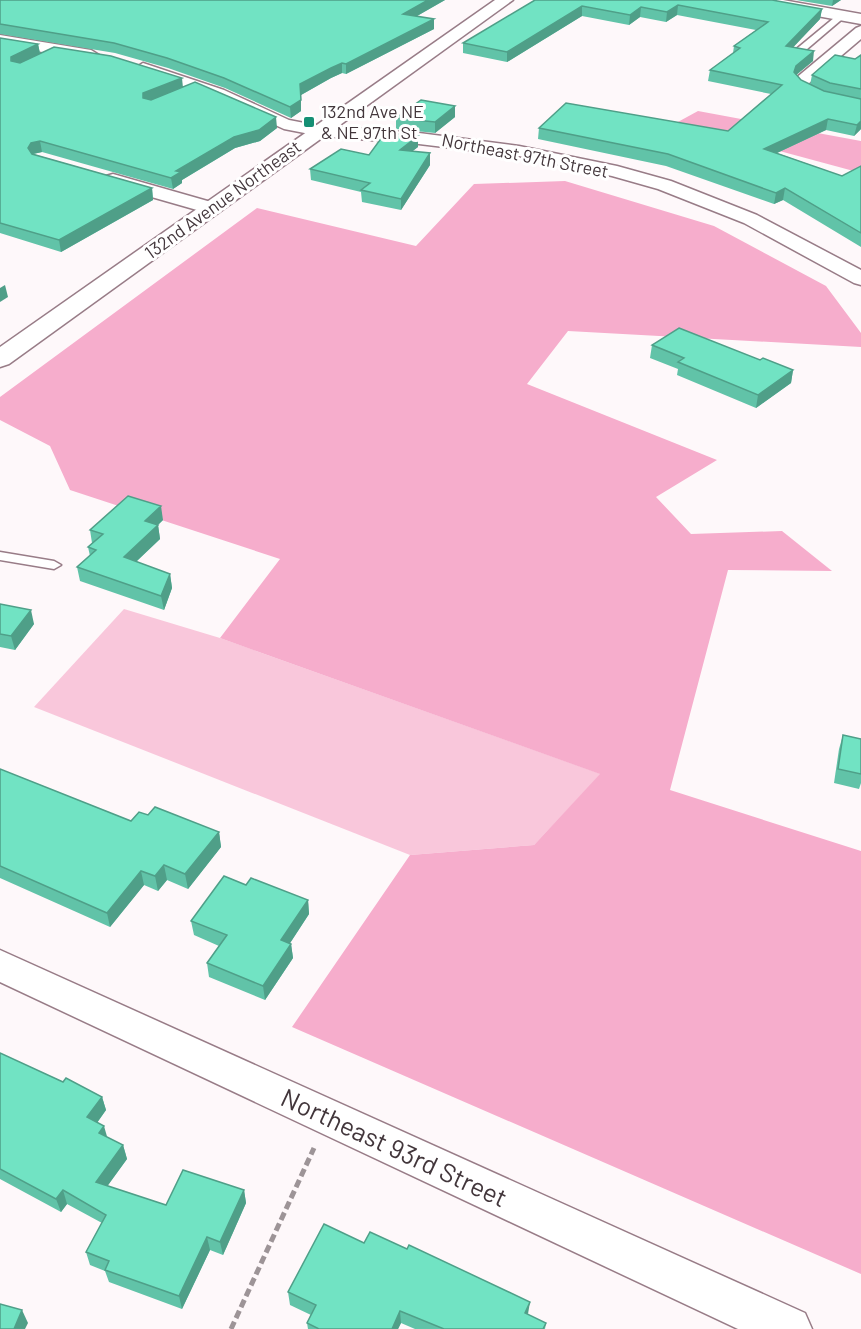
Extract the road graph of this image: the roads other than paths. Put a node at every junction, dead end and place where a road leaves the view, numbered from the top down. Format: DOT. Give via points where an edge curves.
graph roads {
  1 [pos="505,0"];
  2 [pos="757,0"];
  3 [pos="843,15"];
  4 [pos="861,19"];
  5 [pos="861,31"];
  6 [pos="0,40"];
  7 [pos="797,53"];
  8 [pos="105,58"];
  9 [pos="126,63"];
  10 [pos="805,86"];
  11 [pos="320,131"];
  12 [pos="98,176"];
  13 [pos="211,208"];
  14 [pos="861,279"];
  15 [pos="0,358"];
  16 [pos="0,556"];
  17 [pos="54,565"];
  18 [pos="0,965"];
  19 [pos="789,1329"];
  1 -- 11 [label="street, 132nd Avenue Northeast"];
  2 -- 3 [label="street"];
  3 -- 4 [label="street"];
  3 -- 7 [label="lane"];
  5 -- 10 [label="street"];
  6 -- 8 [label="street"];
  9 -- 11 [label="street, Northeast 97th Street" via="284,124"];
  11 -- 13 [label="street, 132nd Avenue Northeast"];
  11 -- 14 [label="street, Northeast 97th Street" via="473,143 658,184 760,223"];
  12 -- 13 [label="street"];
  13 -- 15 [label="street, 132nd Avenue Northeast"];
  16 -- 17 [label="lane"];
  18 -- 19 [label="street, Northeast 93rd Street"];
}
